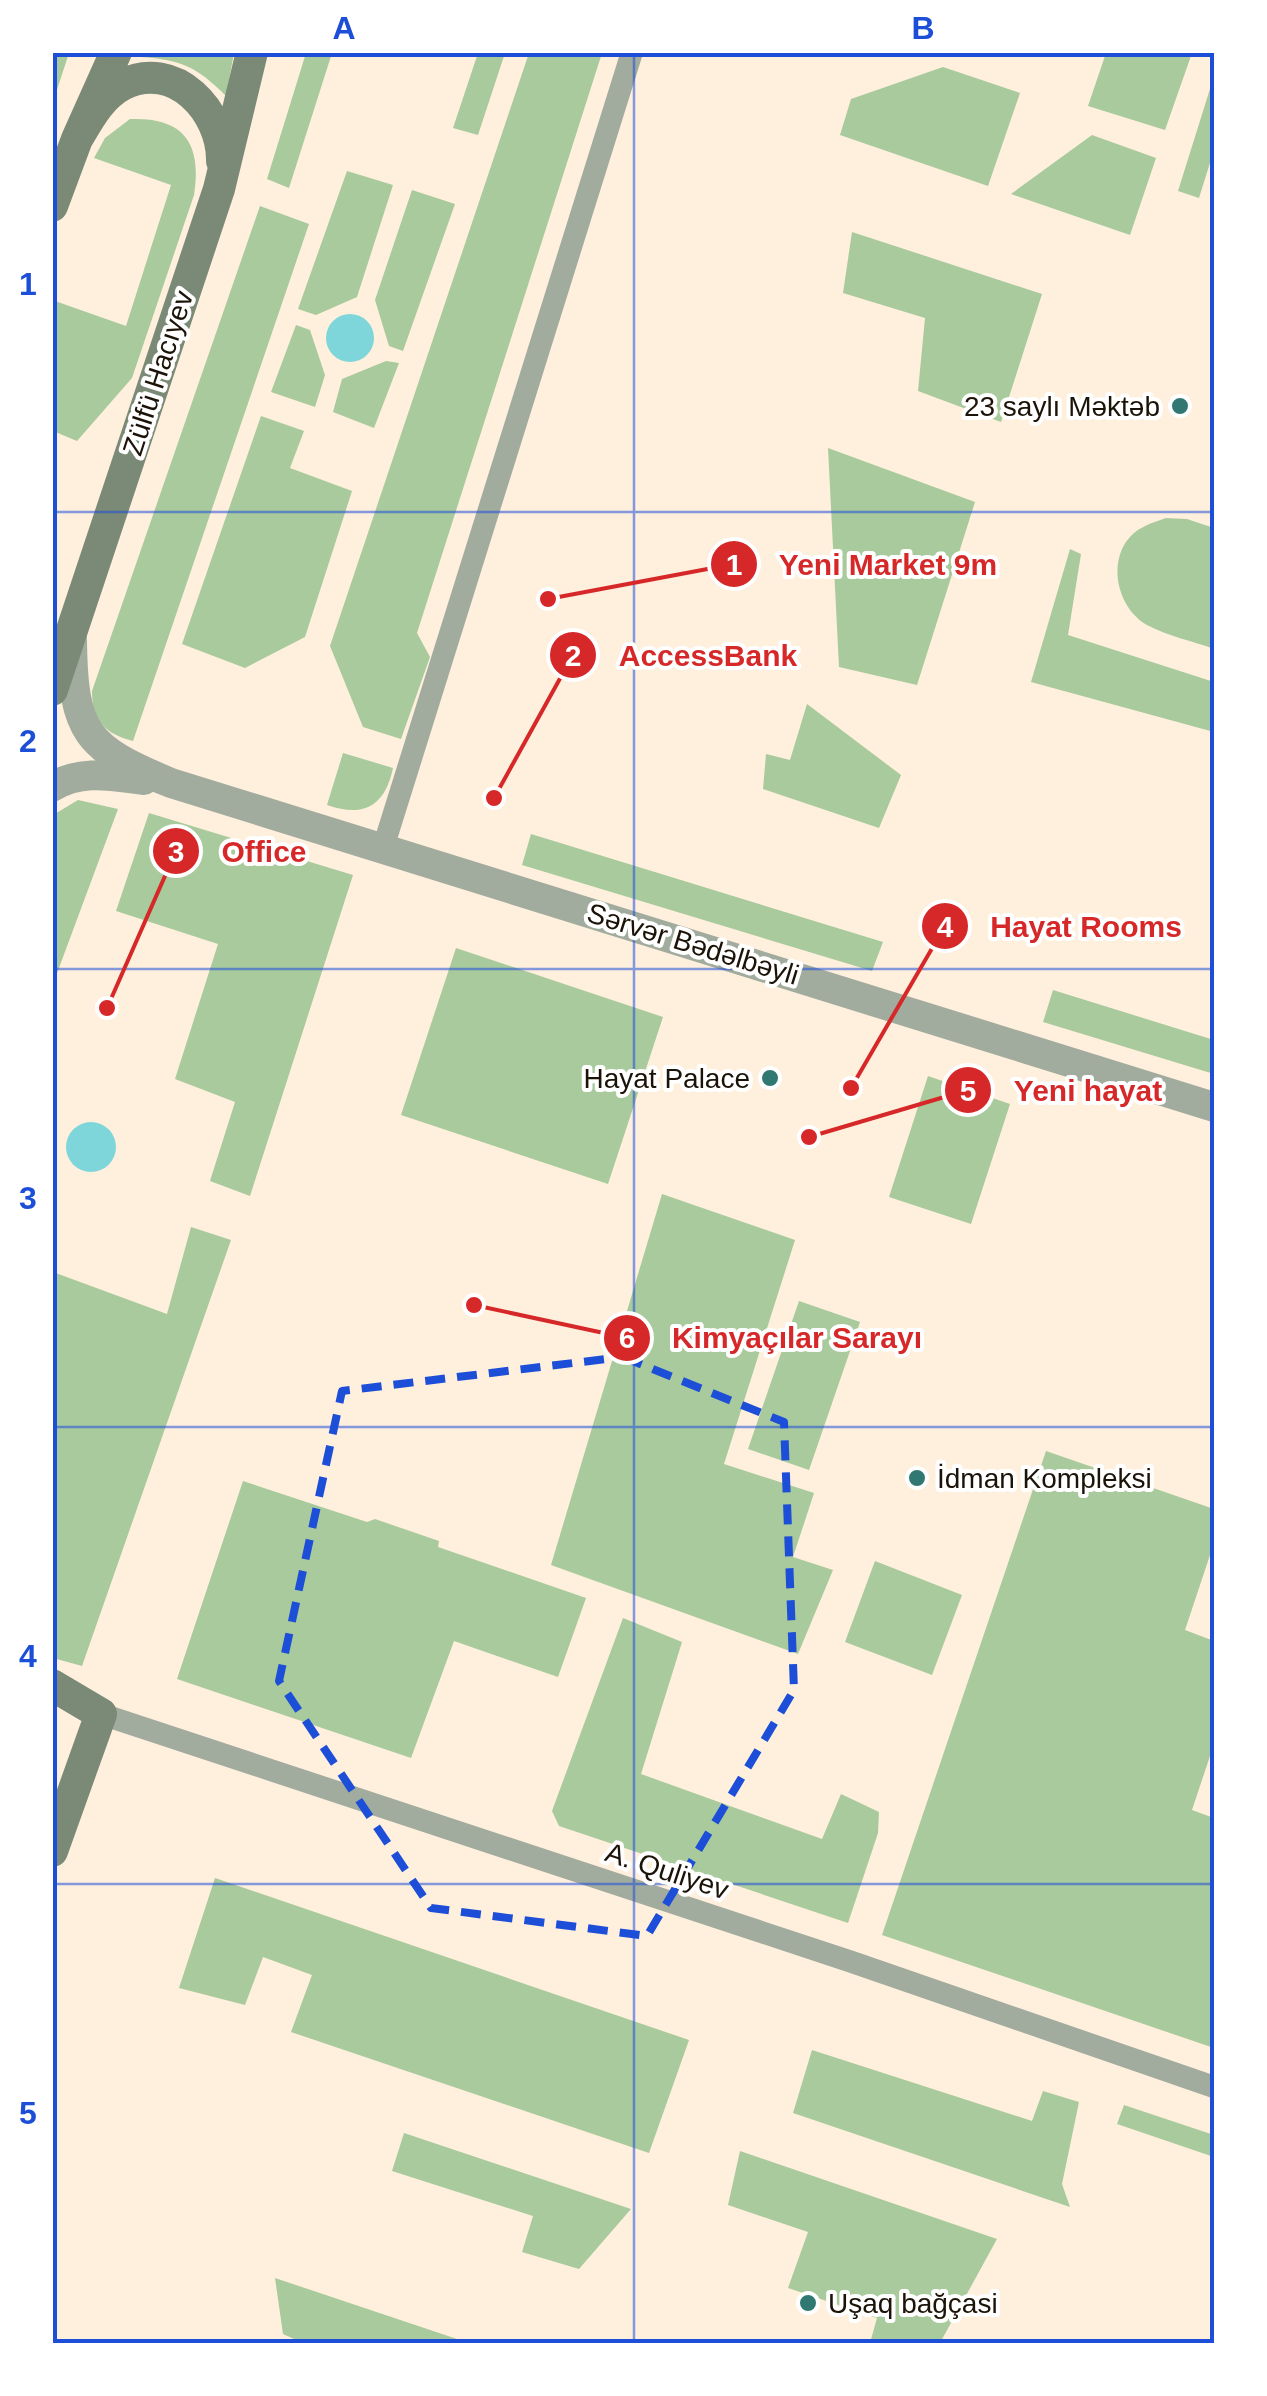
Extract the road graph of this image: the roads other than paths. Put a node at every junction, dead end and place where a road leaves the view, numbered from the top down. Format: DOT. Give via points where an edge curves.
graph roads {
  1 [pos="252,52"];
  2 [pos="632,52"];
  3 [pos="113,56"];
  4 [pos="76,139"];
  5 [pos="221,181"];
  6 [pos="52,206"];
  7 [pos="71,632"];
  8 [pos="52,690"];
  9 [pos="172,783"];
  10 [pos="52,787"];
  11 [pos="383,848"];
  12 [pos="1214,1107"];
  13 [pos="52,1685"];
  14 [pos="101,1714"];
  15 [pos="52,1851"];
  16 [pos="1214,2087"];
  1 -- 5 [label="main road, Zülfü Hacıyev"];
  2 -- 11 [label="street"];
  3 -- 4 [label="main road"];
  4 -- 5 [label="main road" via="122,85 160,80 184,88 209,112 219,130"];
  4 -- 6 [label="main road"];
  5 -- 7 [label="main road, Zülfü Hacıyev"];
  7 -- 8 [label="main road, Zülfü Hacıyev"];
  7 -- 9 [label="street" via="72,688 86,730 118,759"];
  9 -- 10 [label="street" via="92,774"];
  9 -- 11 [label="street, Sərvər Bədəlbəyli"];
  11 -- 12 [label="street, Sərvər Bədəlbəyli"];
  13 -- 14 [label="main road"];
  14 -- 15 [label="main road"];
  14 -- 16 [label="street, A. Quliyev"];
}
